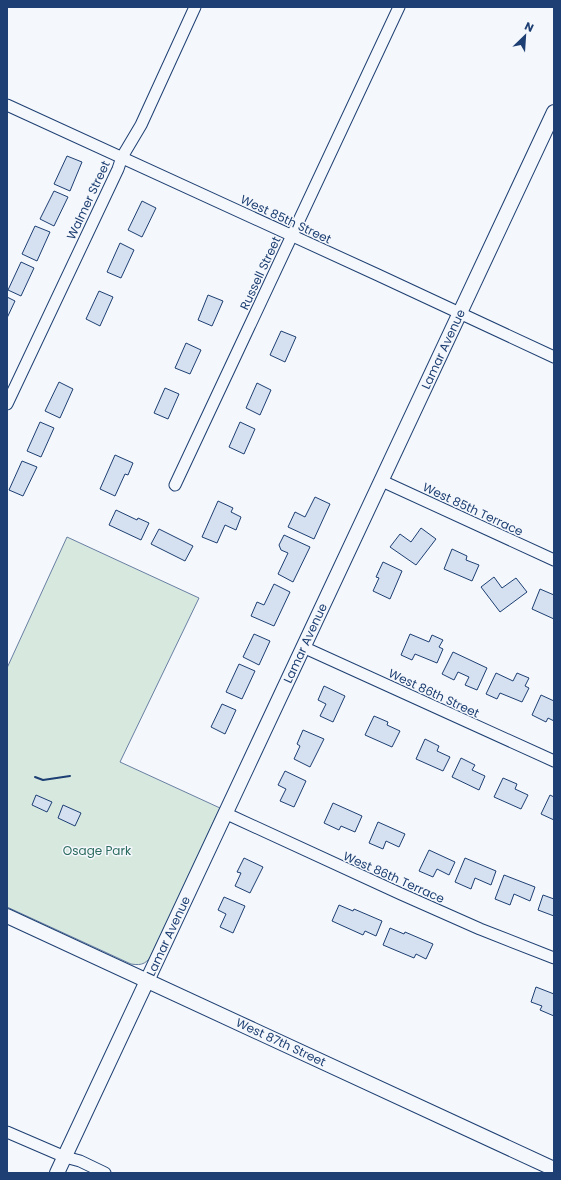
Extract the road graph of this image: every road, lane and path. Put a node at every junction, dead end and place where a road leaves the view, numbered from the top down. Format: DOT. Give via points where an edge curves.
graph roads {
  1 [pos="195,7"];
  2 [pos="399,7"];
  3 [pos="7,105"];
  4 [pos="554,112"];
  5 [pos="122,157"];
  6 [pos="292,236"];
  7 [pos="460,314"];
  8 [pos="554,357"];
  9 [pos="7,404"];
  10 [pos="382,481"];
  11 [pos="175,485"];
  12 [pos="554,560"];
  13 [pos="303,647"];
  14 [pos="554,761"];
  15 [pos="227,814"];
  16 [pos="7,916"];
  17 [pos="554,958"];
  18 [pos="148,980"];
  19 [pos="7,1132"];
  20 [pos="65,1156"];
  21 [pos="554,1169"];
  22 [pos="57,1173"];
  23 [pos="105,1173"];
  1 -- 5 [label="street, Walmer Street" via="141,125"];
  2 -- 6 [label="street, Russell Street"];
  3 -- 5 [label="street, West 85th Street"];
  4 -- 7 [label="street, Lamar Avenue"];
  5 -- 6 [label="street, West 85th Street"];
  5 -- 9 [label="street, Walmer Street"];
  6 -- 7 [label="street, West 85th Street"];
  6 -- 11 [label="street, Russell Street"];
  7 -- 8 [label="street, West 85th Street"];
  7 -- 10 [label="street, Lamar Avenue"];
  10 -- 12 [label="street, West 85th Terrace"];
  10 -- 13 [label="street, Lamar Avenue"];
  13 -- 14 [label="street, West 86th Street"];
  13 -- 15 [label="street, Lamar Avenue"];
  15 -- 17 [label="street, West 86th Terrace" via="400,894"];
  15 -- 18 [label="street, Lamar Avenue"];
  16 -- 18 [label="street, West 87th Street"];
  18 -- 20 [label="street, Lamar Avenue"];
  18 -- 21 [label="street, West 87th Street"];
  19 -- 20 [label="street"];
  20 -- 22 [label="street, Lamar Avenue"];
  20 -- 23 [label="street" via="80,1160"];
}
